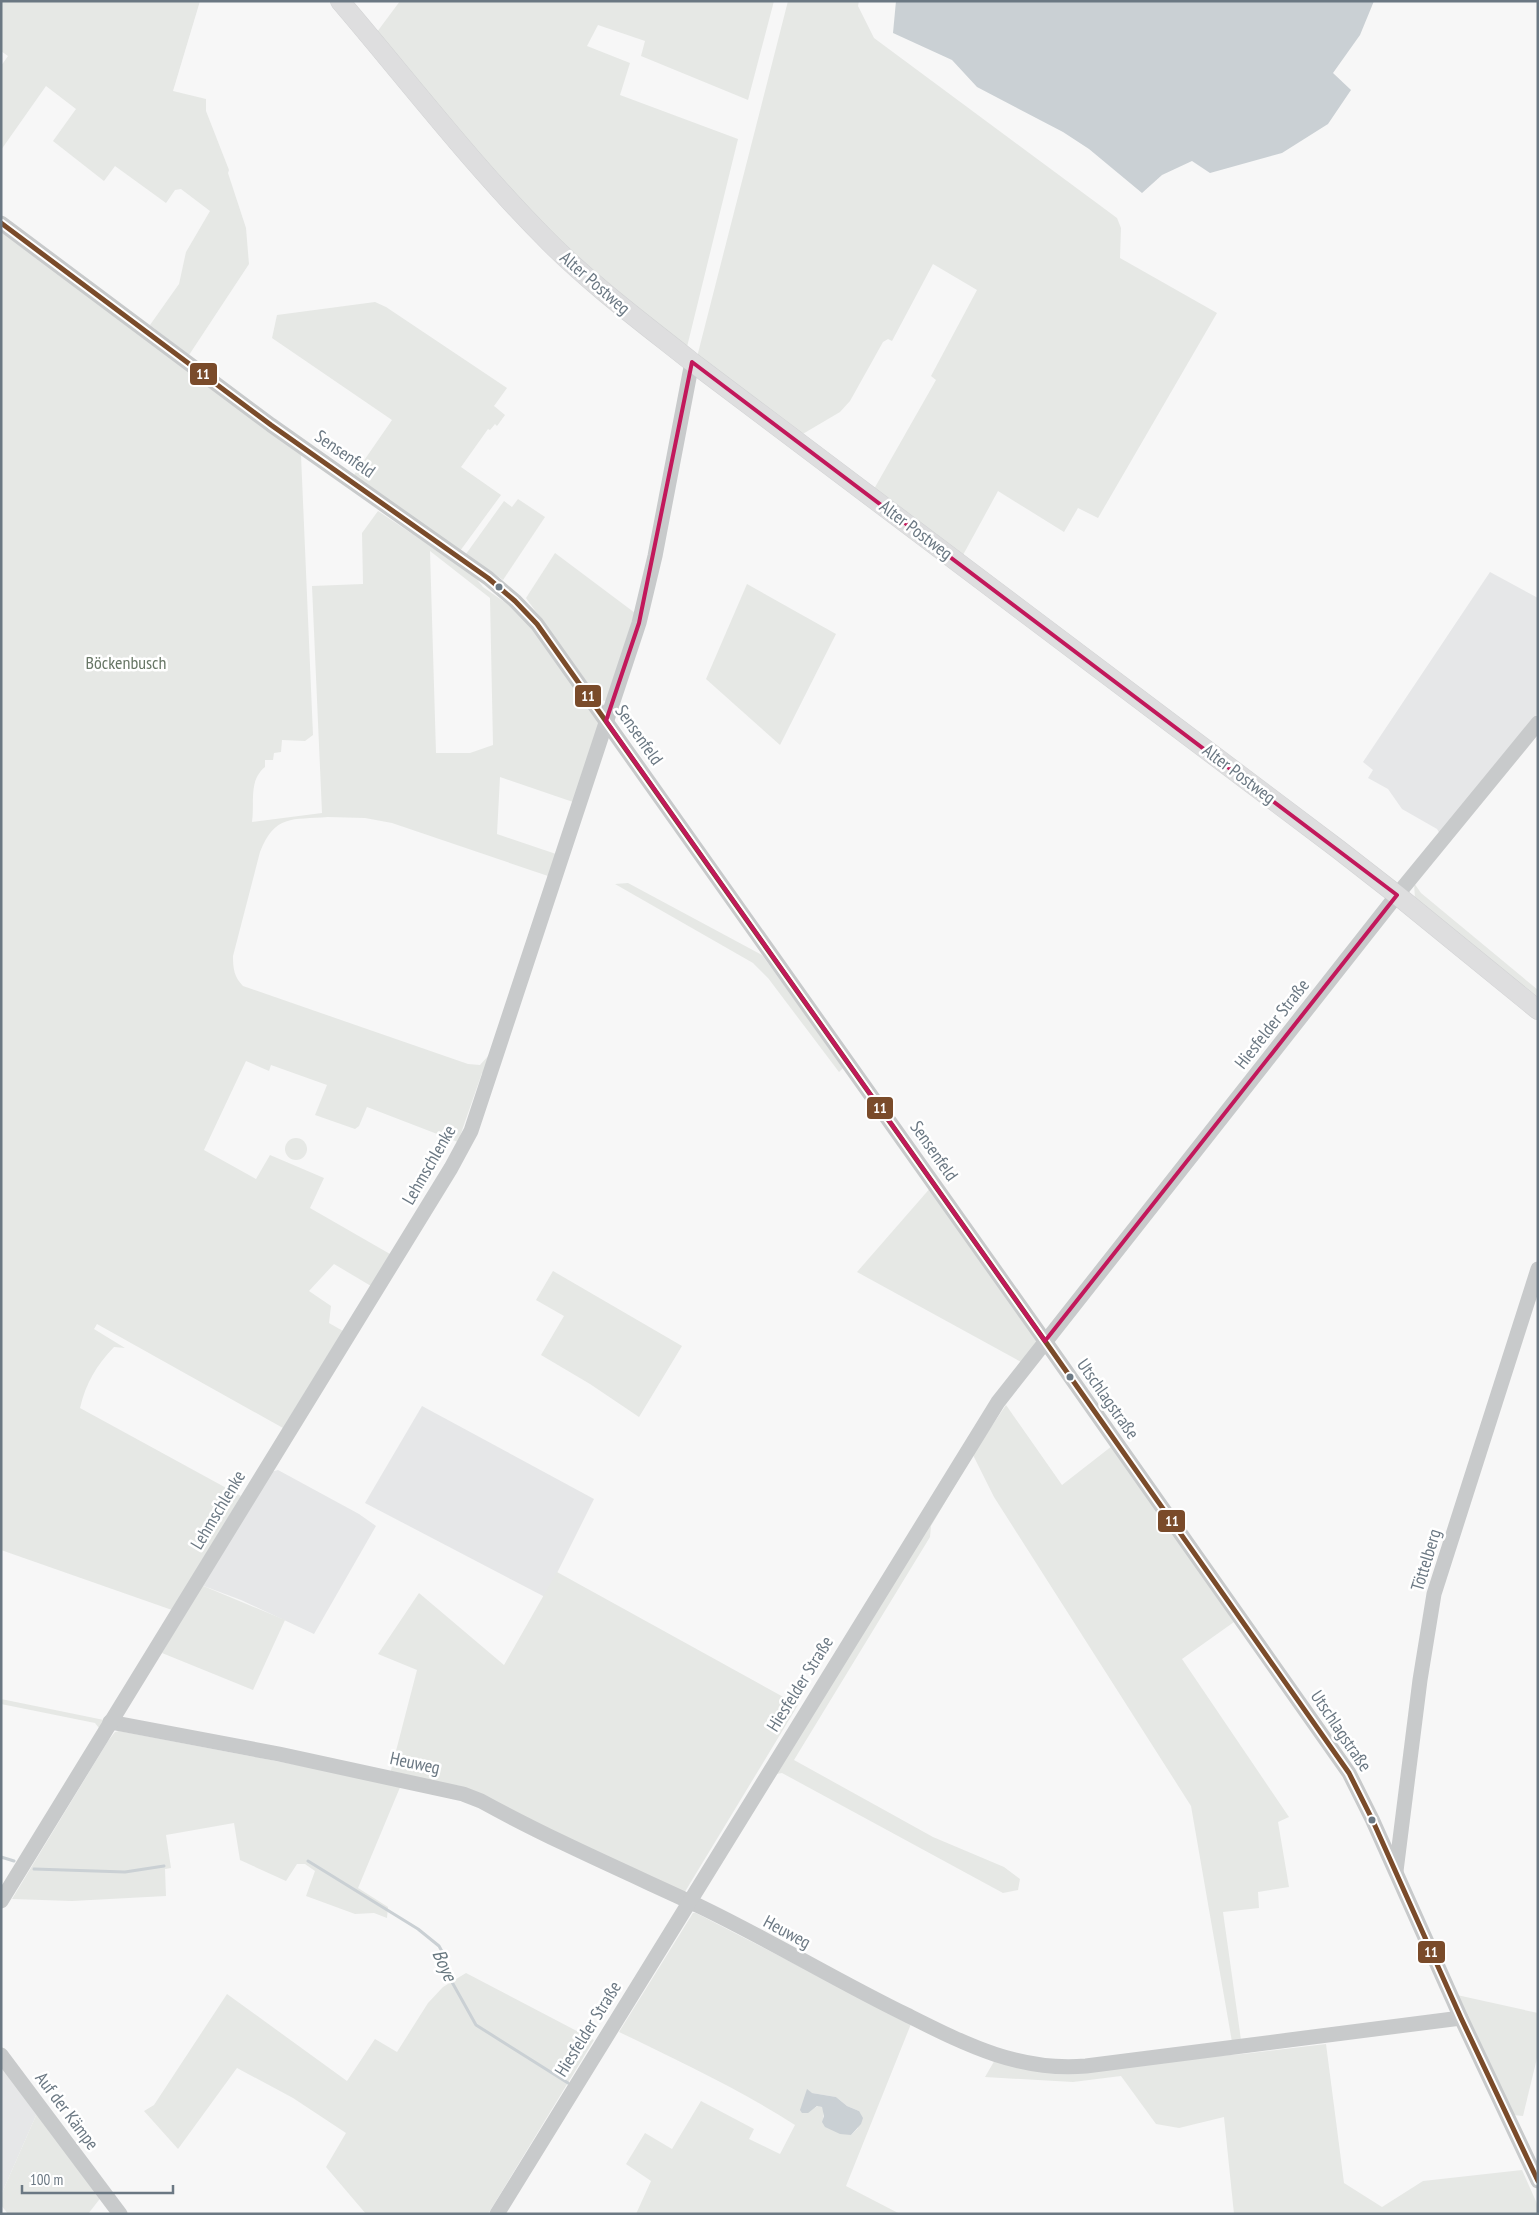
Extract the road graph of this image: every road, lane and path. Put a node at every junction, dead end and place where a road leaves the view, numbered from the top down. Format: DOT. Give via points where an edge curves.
graph roads {
  1 [pos="340,1"];
  2 [pos="1,223"];
  3 [pos="692,362"];
  4 [pos="606,721"];
  5 [pos="1538,723"];
  6 [pos="1397,895"];
  7 [pos="1538,1010"];
  8 [pos="1538,1269"];
  9 [pos="1045,1341"];
  10 [pos="110,1722"];
  11 [pos="1396,1872"];
  12 [pos="1,1902"];
  13 [pos="688,1902"];
  14 [pos="1461,2018"];
  15 [pos="1,2055"];
  16 [pos="1538,2181"];
  17 [pos="120,2214"];
  18 [pos="497,2214"];
  1 -- 3 [label="main road, Alter Postweg" via="522,214 589,279"];
  2 -- 4 [label="street, Sensenfeld" via="292,440 497,585 537,624"];
  3 -- 4 [label="street, Lehmschlenke" via="639,623"];
  3 -- 6 [label="main road, Alter Postweg"];
  4 -- 9 [label="street, Sensenfeld"];
  4 -- 10 [label="street, Lehmschlenke" via="471,1131"];
  5 -- 6 [label="street, Hiesfelder Straße"];
  6 -- 7 [label="main road, Alter Postweg"];
  6 -- 9 [label="street, Hiesfelder Straße"];
  8 -- 11 [label="street, Töttelberg" via="1434,1594"];
  9 -- 11 [label="street, Utschlagstraße" via="1349,1773"];
  9 -- 13 [label="street, Hiesfelder Straße" via="998,1402"];
  10 -- 12 [label="street, Lehmschlenke"];
  10 -- 13 [label="street, Heuweg" via="455,1792 481,1801 546,1836"];
  11 -- 14 [label="street, Utschlagstraße"];
  13 -- 14 [label="street, Heuweg" via="939,2031 991,2054 1036,2065 1060,2068 1086,2066"];
  13 -- 18 [label="street, Hiesfelder Straße"];
  14 -- 16 [label="street, Utschlagstraße"];
  15 -- 17 [label="street, Auf der Kämpe"];
}
